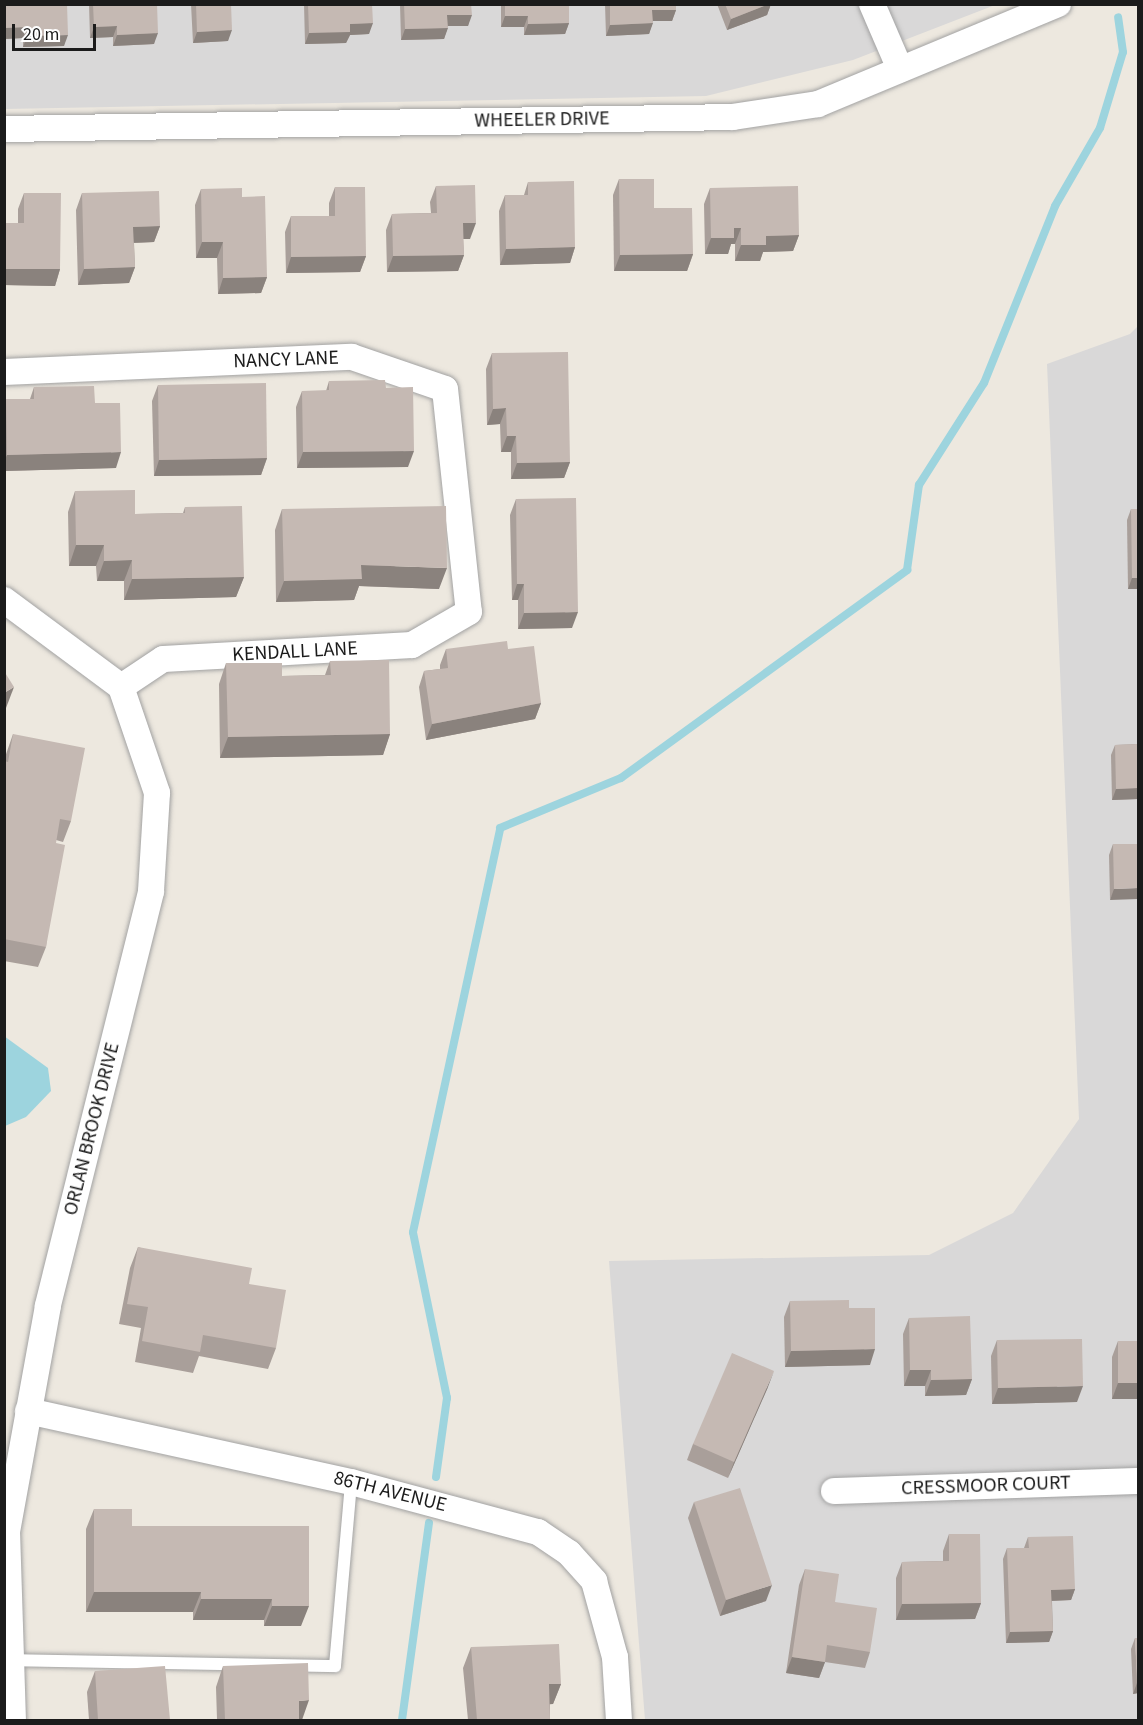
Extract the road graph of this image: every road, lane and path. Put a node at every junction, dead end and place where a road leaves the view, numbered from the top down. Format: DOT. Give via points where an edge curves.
graph roads {
  1 [pos="872,4"];
  2 [pos="1058,4"];
  3 [pos="900,69"];
  4 [pos="4,129"];
  5 [pos="4,372"];
  6 [pos="4,600"];
  7 [pos="469,612"];
  8 [pos="121,687"];
  9 [pos="28,1411"];
  10 [pos="1138,1480"];
  11 [pos="351,1482"];
  12 [pos="834,1491"];
  13 [pos="7,1628"];
  14 [pos="10,1660"];
  15 [pos="13,1720"];
  16 [pos="619,1720"];
  1 -- 3 [label="street"];
  2 -- 3 [label="street, WHEELER DRIVE"];
  3 -- 4 [label="street, WHEELER DRIVE" via="818,104 733,117"];
  5 -- 7 [label="street, NANCY LANE" via="352,357 445,389"];
  6 -- 8 [label="street"];
  7 -- 8 [label="street, KENDALL LANE" via="412,645 163,659"];
  8 -- 9 [label="street, ORLAN BROOK DRIVE" via="157,793 151,891 48,1306"];
  9 -- 11 [label="street, 86TH AVENUE"];
  9 -- 13 [label="street, ORLAN BROOK DRIVE" via="7,1531"];
  10 -- 12 [label="street, CRESSMOOR COURT"];
  11 -- 14 [label="lane" via="335,1666"];
  11 -- 16 [label="street, 86TH AVENUE" via="528,1528 569,1553 594,1581 607,1614"];
  13 -- 14 [label="street, ORLAN BROOK DRIVE"];
  14 -- 15 [label="street, ORLAN BROOK DRIVE"];
}
